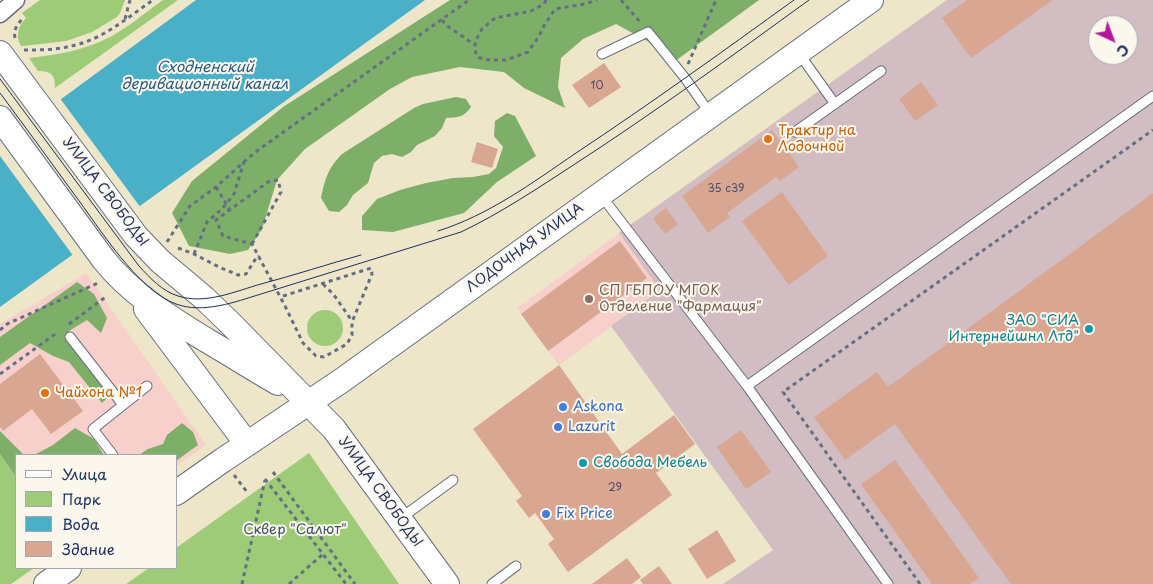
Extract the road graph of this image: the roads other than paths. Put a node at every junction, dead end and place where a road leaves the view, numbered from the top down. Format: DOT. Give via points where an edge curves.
graph roads {
  1 [pos="16,0"];
  2 [pos="871,0"];
  3 [pos="0,14"];
  4 [pos="10,52"];
  5 [pos="798,52"];
  6 [pos="602,54"];
  7 [pos="881,70"];
  8 [pos="1153,96"];
  9 [pos="835,104"];
  10 [pos="711,115"];
  11 [pos="0,118"];
  12 [pos="794,132"];
  13 [pos="600,194"];
  14 [pos="127,285"];
  15 [pos="70,337"];
  16 [pos="147,386"];
  17 [pos="747,386"];
  18 [pos="309,402"];
  19 [pos="123,405"];
  20 [pos="248,444"];
  21 [pos="111,454"];
  22 [pos="453,480"];
  23 [pos="178,492"];
  24 [pos="400,519"];
  25 [pos="516,566"];
  26 [pos="447,584"];
  27 [pos="492,584"];
  28 [pos="888,584"];
  1 -- 3 [label="street"];
  2 -- 5 [label="main road, ЛОДОЧНАЯ УЛИЦА"];
  4 -- 18 [label="main road, УЛИЦА СВОБОДЫ" via="27,88 136,236"];
  5 -- 9 [label="lane"];
  5 -- 10 [label="main road, ЛОДОЧНАЯ УЛИЦА"];
  6 -- 10 [label="lane" via="648,32"];
  7 -- 9 [label="lane"];
  8 -- 17 [label="lane"];
  9 -- 12 [label="lane"];
  10 -- 13 [label="main road, ЛОДОЧНАЯ УЛИЦА"];
  11 -- 14 [label="main road, УЛИЦА СВОБОДЫ" via="104,260"];
  13 -- 17 [label="lane"];
  13 -- 18 [label="main road, ЛОДОЧНАЯ УЛИЦА"];
  14 -- 18 [label="main road, УЛИЦА СВОБОДЫ" via="174,320"];
  14 -- 20 [label="main road, УЛИЦА СВОБОДЫ"];
  15 -- 19 [label="lane"];
  16 -- 19 [label="lane"];
  17 -- 28 [label="lane"];
  18 -- 20 [label="main road, ЛОДОЧНАЯ УЛИЦА"];
  18 -- 24 [label="main road, УЛИЦА СВОБОДЫ" via="334,429"];
  19 -- 21 [label="lane" via="93,429"];
  20 -- 23 [label="main road, ЛОДОЧНАЯ УЛИЦА"];
  22 -- 24 [label="lane"];
  24 -- 26 [label="main road, УЛИЦА СВОБОДЫ"];
  25 -- 27 [label="lane"];
}
